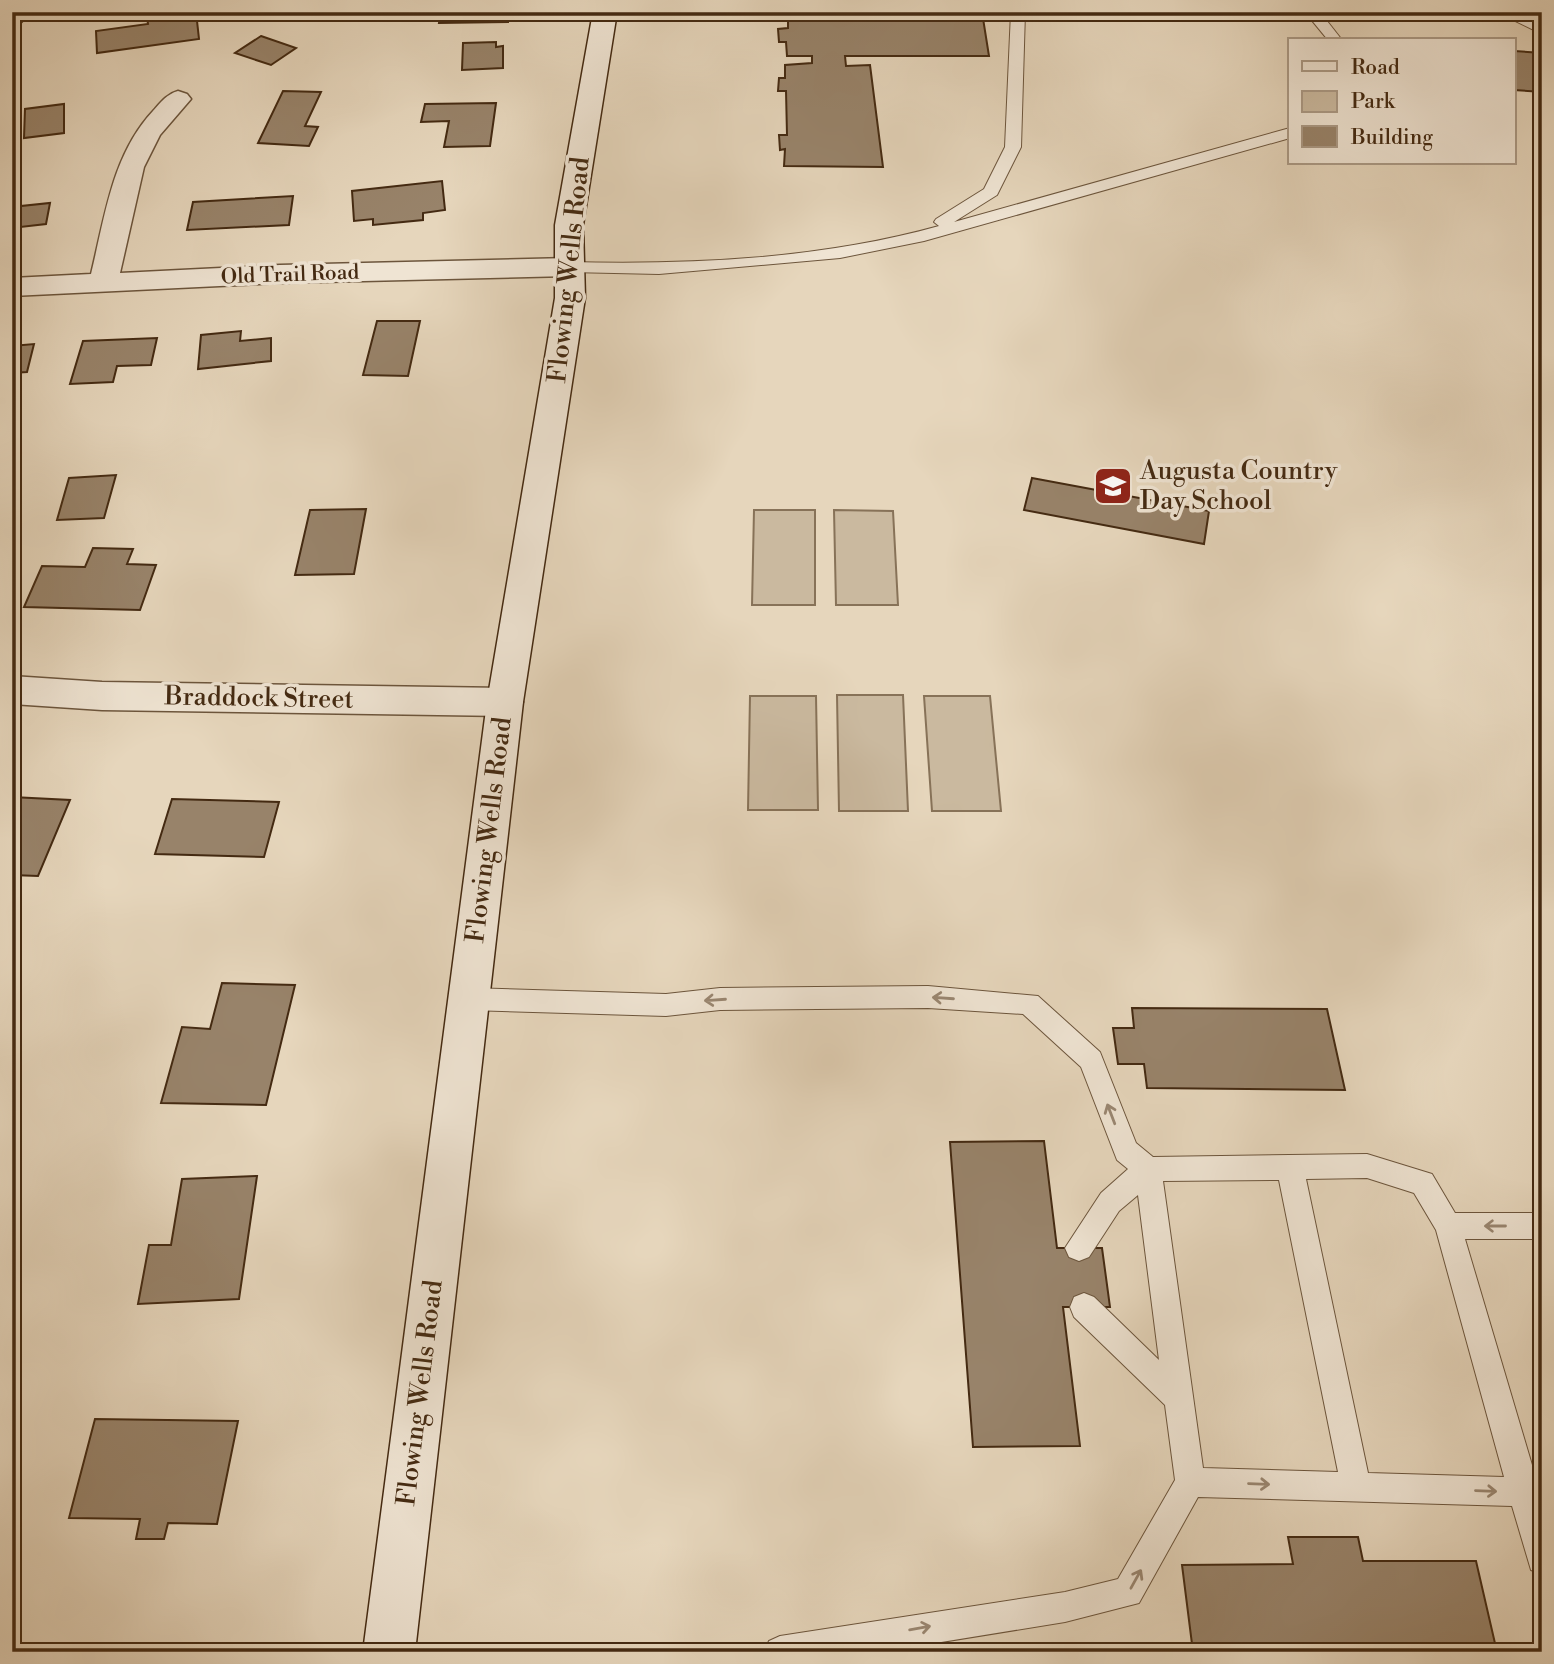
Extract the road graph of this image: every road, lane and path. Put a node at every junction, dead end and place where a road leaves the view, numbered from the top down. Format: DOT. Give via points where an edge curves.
graph roads {
  1 [pos="605,12"];
  2 [pos="1018,12"];
  3 [pos="1312,12"];
  4 [pos="1504,12"];
  5 [pos="1542,30"];
  6 [pos="1333,38"];
  7 [pos="178,99"];
  8 [pos="1288,134"];
  9 [pos="918,237"];
  10 [pos="569,267"];
  11 [pos="104,282"];
  12 [pos="12,287"];
  13 [pos="12,690"];
  14 [pos="505,702"];
  15 [pos="469,999"];
  16 [pos="1290,1167"];
  17 [pos="1148,1169"];
  18 [pos="1448,1226"];
  19 [pos="1542,1226"];
  20 [pos="1079,1248"];
  21 [pos="1084,1307"];
  22 [pos="1178,1397"];
  23 [pos="1190,1482"];
  24 [pos="1356,1488"];
  25 [pos="1525,1492"];
  26 [pos="1542,1559"];
  27 [pos="391,1651"];
  28 [pos="780,1652"];
  1 -- 10 [label="main road, Flowing Wells Road" via="569,225"];
  2 -- 9 [label="lane" via="1013,147 991,192"];
  3 -- 6 [label="lane"];
  4 -- 5 [label="lane"];
  7 -- 11 [label="main road" via="148,132 131,167"];
  8 -- 9 [label="lane"];
  9 -- 10 [label="lane" via="840,253 748,263 646,269"];
  10 -- 11 [label="main road, Old Trail Road"];
  10 -- 14 [label="main road, Flowing Wells Road" via="570,298"];
  11 -- 12 [label="main road, Old Trail Road"];
  13 -- 14 [label="main road, Braddock Street"];
  14 -- 15 [label="main road, Flowing Wells Road"];
  17 -- 15 [label="lane, one-way" via="1126,1151 1091,1060 1029,1004 928,997 720,999 666,1005"];
  15 -- 27 [label="main road, Flowing Wells Road"];
  16 -- 17 [label="lane"];
  16 -- 18 [label="lane" via="1367,1166 1423,1183"];
  16 -- 24 [label="lane"];
  17 -- 20 [label="lane" via="1110,1202"];
  17 -- 22 [label="lane"];
  19 -- 18 [label="lane, one-way"];
  18 -- 25 [label="lane"];
  21 -- 22 [label="lane"];
  22 -- 23 [label="lane"];
  23 -- 24 [label="lane, one-way"];
  28 -- 23 [label="lane, one-way" via="1065,1607 1128,1592"];
  24 -- 25 [label="lane, one-way"];
  25 -- 26 [label="lane"];
}
